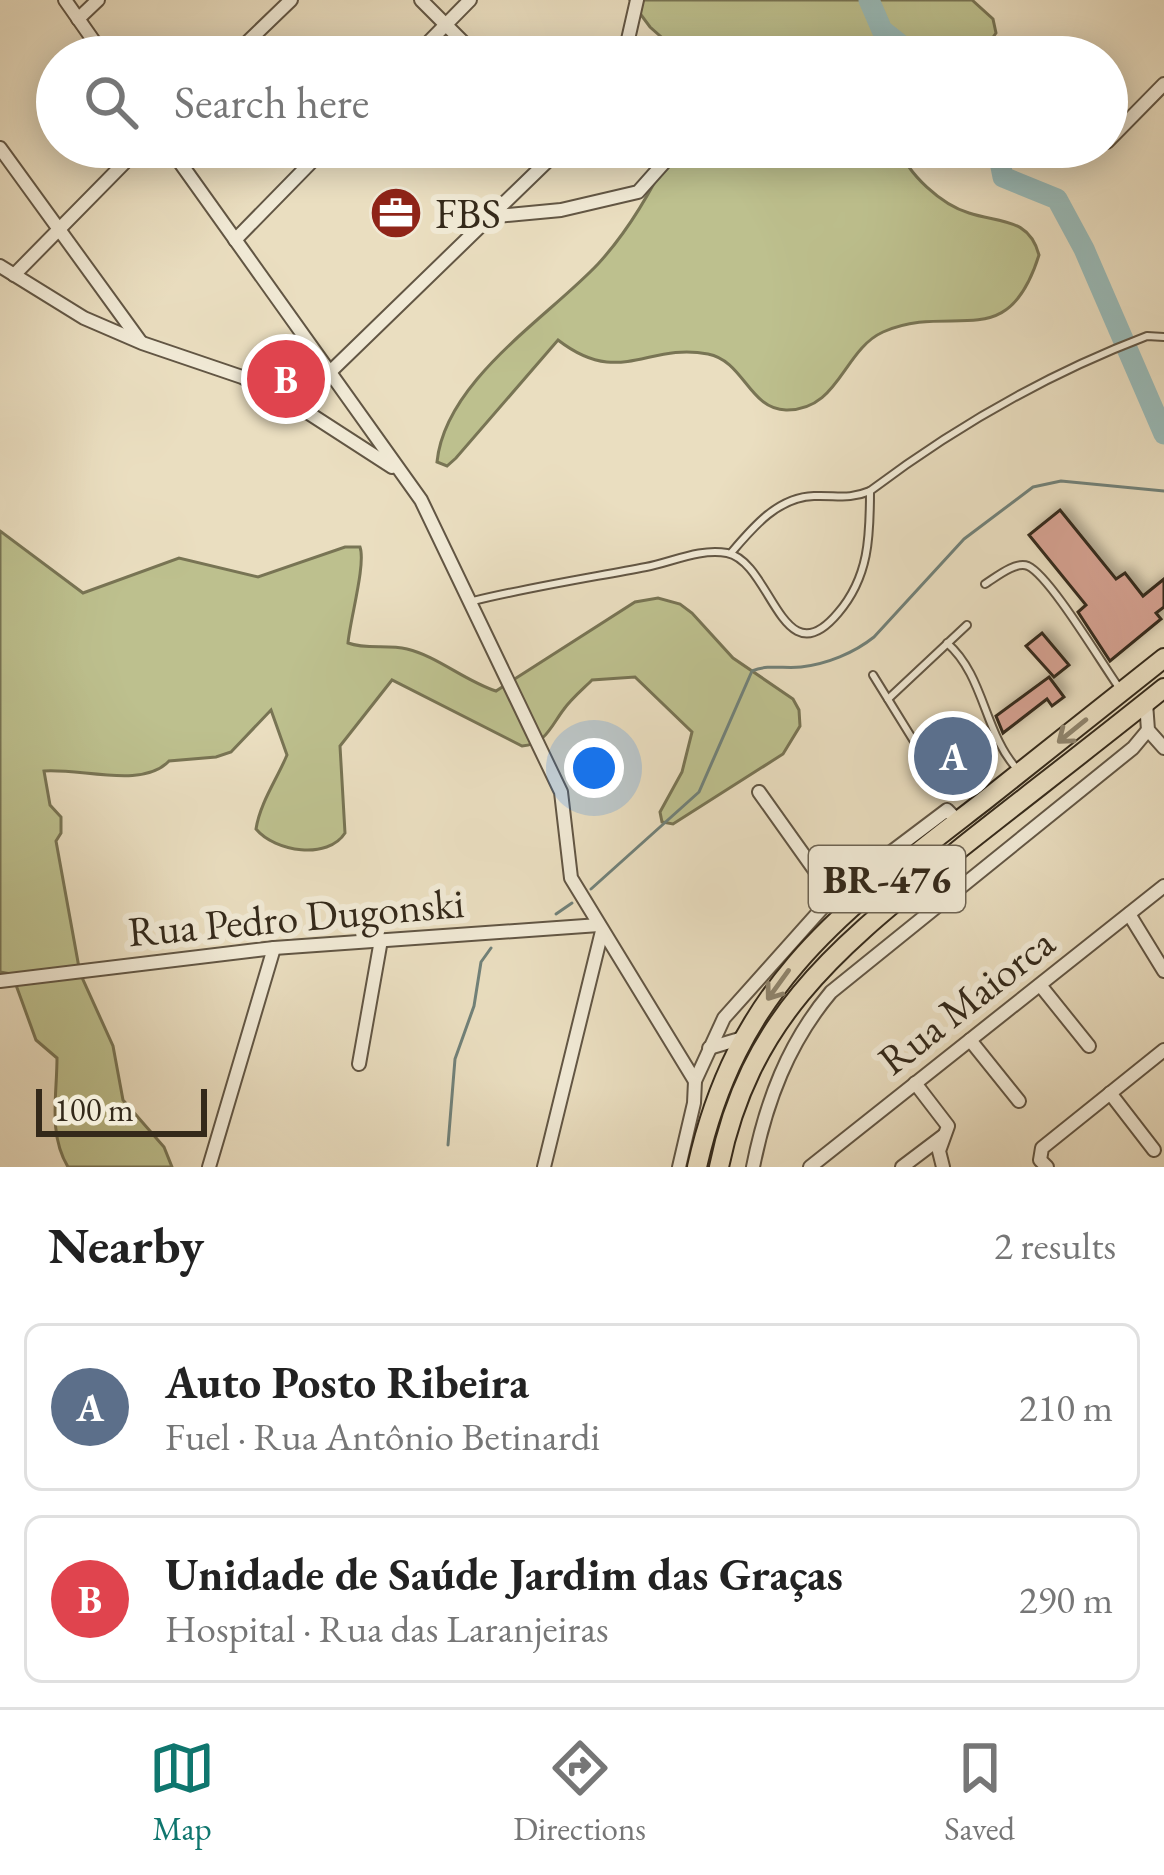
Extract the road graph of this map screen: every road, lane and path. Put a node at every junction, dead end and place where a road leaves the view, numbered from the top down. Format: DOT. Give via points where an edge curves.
graph roads {
  1 [pos="65,0"];
  2 [pos="98,0"];
  3 [pos="291,0"];
  4 [pos="422,0"];
  5 [pos="470,0"];
  6 [pos="637,0"];
  7 [pos="79,19"];
  8 [pos="446,25"];
  9 [pos="91,36"];
  10 [pos="254,36"];
  11 [pos="435,36"];
  12 [pos="457,36"];
  13 [pos="628,36"];
  14 [pos="1164,84"];
  15 [pos="1128,121"];
  16 [pos="0,148"];
  17 [pos="118,168"];
  18 [pos="184,168"];
  19 [pos="305,168"];
  20 [pos="542,168"];
  21 [pos="659,168"];
  22 [pos="496,216"];
  23 [pos="56,229"];
  24 [pos="235,240"];
  25 [pos="0,266"];
  26 [pos="14,274"];
  27 [pos="1164,337"];
  28 [pos="142,344"];
  29 [pos="310,345"];
  30 [pos="289,360"];
  31 [pos="320,360"];
  32 [pos="329,374"];
  33 [pos="280,386"];
  34 [pos="400,472"];
  35 [pos="870,491"];
  36 [pos="731,553"];
  37 [pos="985,584"];
  38 [pos="469,602"];
  39 [pos="967,625"];
  40 [pos="947,644"];
  41 [pos="1164,658"];
  42 [pos="873,675"];
  43 [pos="1164,688"];
  44 [pos="1122,692"];
  45 [pos="888,699"];
  46 [pos="1147,702"];
  47 [pos="1148,730"];
  48 [pos="1164,748"];
  49 [pos="1020,773"];
  50 [pos="759,792"];
  51 [pos="946,793"];
  52 [pos="958,821"];
  53 [pos="1164,886"];
  54 [pos="832,896"];
  55 [pos="1129,914"];
  56 [pos="600,928"];
  57 [pos="381,940"];
  58 [pos="274,948"];
  59 [pos="1164,971"];
  60 [pos="0,981"];
  61 [pos="1040,985"];
  62 [pos="743,1038"];
  63 [pos="970,1040"];
  64 [pos="1089,1046"];
  65 [pos="709,1048"];
  66 [pos="1164,1050"];
  67 [pos="359,1064"];
  68 [pos="695,1081"];
  69 [pos="915,1083"];
  70 [pos="1110,1093"];
  71 [pos="1018,1101"];
  72 [pos="949,1131"];
  73 [pos="1154,1150"];
  74 [pos="209,1167"];
  75 [pos="544,1167"];
  76 [pos="679,1167"];
  77 [pos="697,1167"];
  78 [pos="719,1167"];
  79 [pos="753,1167"];
  80 [pos="810,1167"];
  81 [pos="902,1167"];
  82 [pos="943,1167"];
  83 [pos="1047,1167"];
  1 -- 7 [label="street"];
  2 -- 7 [label="street"];
  3 -- 10 [label="street"];
  4 -- 8 [label="street"];
  5 -- 8 [label="street"];
  6 -- 13 [label="street"];
  7 -- 9 [label="street"];
  8 -- 11 [label="street"];
  8 -- 12 [label="street"];
  14 -- 15 [label="street"];
  16 -- 23 [label="street"];
  17 -- 23 [label="street"];
  18 -- 24 [label="street"];
  19 -- 24 [label="street"];
  20 -- 22 [label="street"];
  21 -- 22 [label="street" via="638,192"];
  22 -- 32 [label="street"];
  23 -- 26 [label="street"];
  23 -- 28 [label="street"];
  24 -- 29 [label="street"];
  25 -- 26 [label="street"];
  26 -- 28 [label="street"];
  27 -- 35 [label="lane" via="1131,342 1028,389"];
  28 -- 34 [label="street" via="242,377"];
  29 -- 30 [label="path"];
  29 -- 31 [label="street"];
  31 -- 32 [label="street"];
  31 -- 33 [label="path"];
  32 -- 34 [label="street"];
  34 -- 38 [label="street"];
  35 -- 36 [label="lane" via="850,500 791,500"];
  35 -- 36 [label="lane" via="864,569 846,604 811,634 785,622 749,563"];
  36 -- 38 [label="lane"];
  37 -- 44 [label="lane" via="1027,566"];
  38 -- 56 [label="street" via="561,792 568,869"];
  39 -- 40 [label="lane"];
  40 -- 45 [label="lane"];
  40 -- 49 [label="lane" via="963,657"];
  41 -- 44 [label="main road, BR-476"];
  42 -- 45 [label="lane"];
  43 -- 46 [label="main road, BR-476"];
  44 -- 49 [label="main road, BR-476, one-way"];
  45 -- 51 [label="lane"];
  46 -- 47 [label="street"];
  46 -- 78 [label="main road, BR-476" via="822,965 754,1065"];
  47 -- 48 [label="street"];
  47 -- 79 [label="street" via="831,992 772,1092"];
  49 -- 52 [label="main road, BR-476"];
  50 -- 54 [label="street"];
  52 -- 54 [label="street" via="947,810"];
  52 -- 62 [label="main road, BR-476, one-way" via="807,948"];
  53 -- 55 [label="street, Rua Maiorca"];
  54 -- 65 [label="street" via="724,1018"];
  55 -- 59 [label="street"];
  55 -- 61 [label="street, Rua Maiorca"];
  56 -- 57 [label="street, Rua Pedro Dugonski"];
  56 -- 68 [label="street"];
  56 -- 75 [label="street"];
  57 -- 58 [label="street, Rua Pedro Dugonski"];
  57 -- 67 [label="street"];
  58 -- 60 [label="street, Rua Pedro Dugonski"];
  58 -- 74 [label="street"];
  61 -- 63 [label="street, Rua Maiorca"];
  61 -- 64 [label="street"];
  62 -- 65 [label="street"];
  62 -- 77 [label="main road, BR-476"];
  63 -- 69 [label="street, Rua Maiorca"];
  63 -- 71 [label="street"];
  65 -- 68 [label="street"];
  66 -- 70 [label="street"];
  68 -- 76 [label="street"];
  69 -- 72 [label="street"];
  69 -- 80 [label="street, Rua Maiorca"];
  70 -- 73 [label="street"];
  70 -- 83 [label="street" via="1042,1148"];
  72 -- 81 [label="street"];
  72 -- 82 [label="street" via="939,1151"];
}
